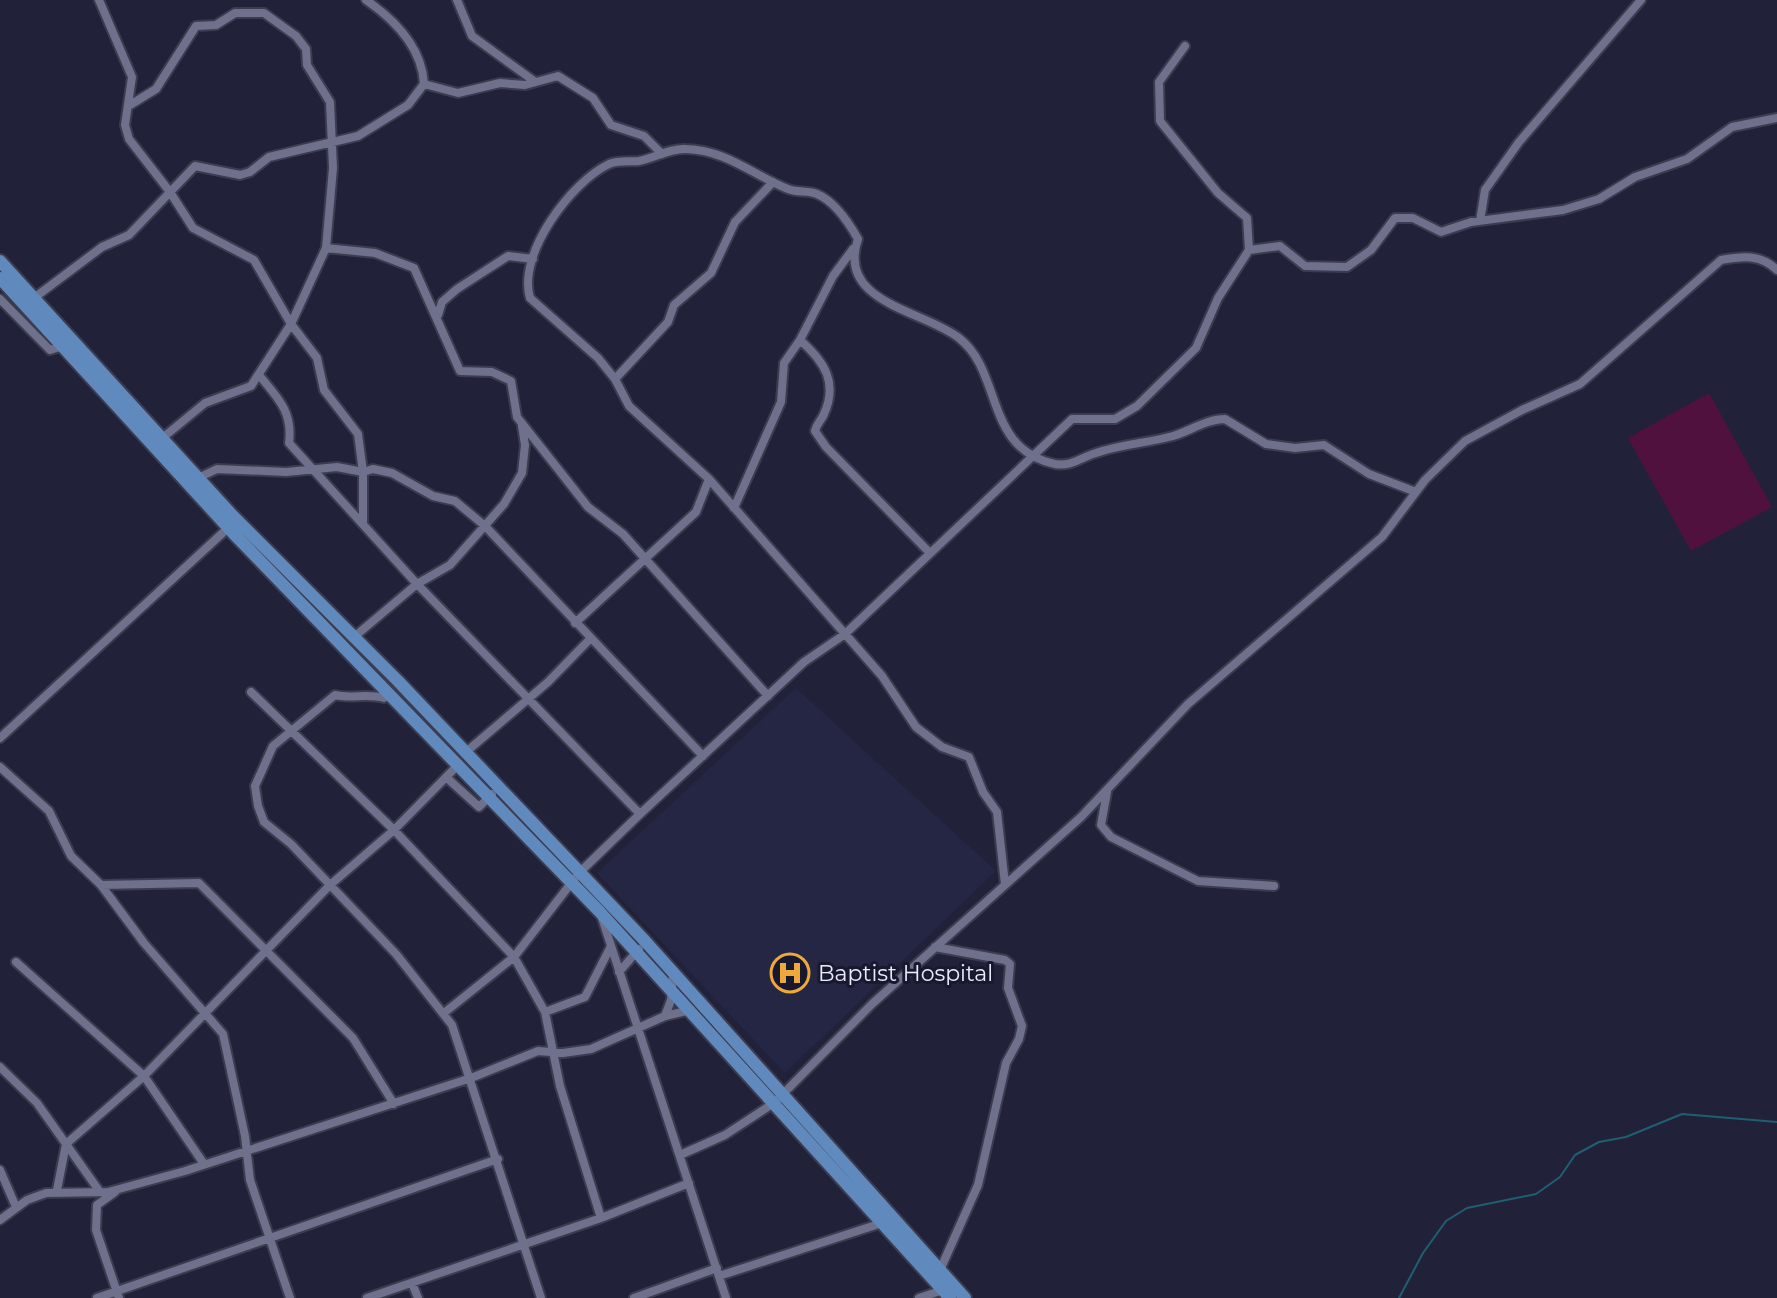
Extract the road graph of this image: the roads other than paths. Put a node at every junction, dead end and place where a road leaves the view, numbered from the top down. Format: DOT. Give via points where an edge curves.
graph roads {
  1 [pos="99,0"];
  2 [pos="366,0"];
  3 [pos="457,0"];
  4 [pos="1641,0"];
  5 [pos="1185,46"];
  6 [pos="534,81"];
  7 [pos="424,84"];
  8 [pos="130,105"];
  9 [pos="1777,118"];
  10 [pos="332,141"];
  11 [pos="662,154"];
  12 [pos="773,182"];
  13 [pos="170,192"];
  14 [pos="1480,221"];
  15 [pos="856,245"];
  16 [pos="326,248"];
  17 [pos="1249,250"];
  18 [pos="533,259"];
  19 [pos="0,261"];
  20 [pos="1777,270"];
  21 [pos="0,278"];
  22 [pos="34,298"];
  23 [pos="0,299"];
  24 [pos="438,316"];
  25 [pos="291,324"];
  26 [pos="800,340"];
  27 [pos="63,346"];
  28 [pos="259,375"];
  29 [pos="615,379"];
  30 [pos="521,421"];
  31 [pos="159,442"];
  32 [pos="1035,454"];
  33 [pos="312,470"];
  34 [pos="363,472"];
  35 [pos="709,479"];
  36 [pos="194,481"];
  37 [pos="1416,492"];
  38 [pos="734,508"];
  39 [pos="363,524"];
  40 [pos="485,526"];
  41 [pos="228,528"];
  42 [pos="929,552"];
  43 [pos="647,561"];
  44 [pos="417,584"];
  45 [pos="575,623"];
  46 [pos="845,634"];
  47 [pos="354,637"];
  48 [pos="590,639"];
  49 [pos="251,692"];
  50 [pos="390,692"];
  51 [pos="768,696"];
  52 [pos="529,699"];
  53 [pos="291,731"];
  54 [pos="0,738"];
  55 [pos="703,756"];
  56 [pos="462,758"];
  57 [pos="0,767"];
  58 [pos="446,777"];
  59 [pos="494,791"];
  60 [pos="1107,792"];
  61 [pos="640,814"];
  62 [pos="394,830"];
  63 [pos="576,878"];
  64 [pos="1005,884"];
  65 [pos="101,885"];
  66 [pos="330,885"];
  67 [pos="1274,886"];
  68 [pos="599,911"];
  69 [pos="641,946"];
  70 [pos="935,947"];
  71 [pos="610,948"];
  72 [pos="268,951"];
  73 [pos="514,957"];
  74 [pos="16,962"];
  75 [pos="619,972"];
  76 [pos="673,975"];
  77 [pos="672,991"];
  78 [pos="206,1010"];
  79 [pos="691,1010"];
  80 [pos="545,1012"];
  81 [pos="444,1013"];
  82 [pos="665,1016"];
  83 [pos="635,1028"];
  84 [pos="555,1052"];
  85 [pos="0,1067"];
  86 [pos="144,1076"];
  87 [pos="471,1078"];
  88 [pos="778,1099"];
  89 [pos="394,1104"];
  90 [pos="66,1144"];
  91 [pos="244,1150"];
  92 [pos="680,1155"];
  93 [pos="498,1159"];
  94 [pos="204,1164"];
  95 [pos="0,1170"];
  96 [pos="689,1183"];
  97 [pos="120,1189"];
  98 [pos="57,1190"];
  99 [pos="100,1192"];
  100 [pos="16,1207"];
  101 [pos="601,1218"];
  102 [pos="0,1220"];
  103 [pos="882,1223"];
  104 [pos="269,1237"];
  105 [pos="523,1246"];
  106 [pos="940,1270"];
  107 [pos="718,1272"];
  108 [pos="412,1283"];
  109 [pos="946,1294"];
  110 [pos="118,1295"];
  111 [pos="97,1298"];
  112 [pos="290,1298"];
  113 [pos="367,1298"];
  114 [pos="418,1298"];
  115 [pos="541,1298"];
  116 [pos="634,1298"];
  117 [pos="726,1298"];
  118 [pos="919,1298"];
  119 [pos="965,1298"];
  1 -- 8 [label="street" via="132,77"];
  2 -- 7 [label="street" via="383,12 418,55"];
  3 -- 6 [label="street" via="472,36"];
  4 -- 14 [label="street" via="1502,166 1485,190"];
  5 -- 17 [label="street" via="1159,82 1160,121 1218,193 1247,218"];
  6 -- 7 [label="street" via="458,93"];
  6 -- 11 [label="street" via="558,76 569,80 593,98 611,125 644,136"];
  7 -- 10 [label="street" via="408,105 358,136"];
  8 -- 10 [label="street" via="156,89 196,26 216,25 235,13 264,13 306,49 307,65 330,102"];
  8 -- 13 [label="street" via="125,125 129,139"];
  9 -- 14 [label="street" via="1732,127 1687,159 1635,177 1599,199 1563,210"];
  10 -- 13 [label="street" via="269,157 240,175 195,166"];
  10 -- 16 [label="street"];
  11 -- 12 [label="street" via="685,148 711,153 740,162"];
  11 -- 18 [label="street" via="610,163 594,175 551,218"];
  12 -- 15 [label="street" via="819,195 853,231"];
  12 -- 29 [label="street" via="735,222 711,273 674,305 668,322"];
  13 -- 22 [label="street" via="129,235 102,247"];
  13 -- 25 [label="street" via="193,228 254,260"];
  14 -- 17 [label="street" via="1441,232 1413,218 1395,218 1371,250 1347,267 1305,266 1280,246"];
  15 -- 26 [label="street" via="833,276"];
  15 -- 32 [label="street" via="855,268 869,293 958,337 983,375 1004,430"];
  16 -- 24 [label="street" via="375,253 414,268"];
  16 -- 25 [label="street"];
  17 -- 32 [label="street" via="1218,298 1196,348 1137,406 1115,419 1072,419"];
  18 -- 24 [label="street" via="508,256 450,295"];
  18 -- 29 [label="street" via="528,287 532,302"];
  19 -- 22 [label="main road"];
  20 -- 37 [label="street" via="1768,261 1742,256 1721,260 1580,384 1465,441"];
  21 -- 27 [label="main road"];
  22 -- 31 [label="main road"];
  23 -- 27 [label="street" via="50,350"];
  24 -- 30 [label="street" via="460,371 492,372 511,381"];
  25 -- 28 [label="street"];
  25 -- 34 [label="street" via="317,358 332,404 358,434"];
  26 -- 38 [label="street" via="784,363 781,402"];
  26 -- 42 [label="street" via="832,385 815,431"];
  27 -- 31 [label="main road"];
  28 -- 31 [label="street" via="240,391 205,403"];
  28 -- 33 [label="street" via="286,407 289,443"];
  29 -- 35 [label="street" via="629,406"];
  30 -- 40 [label="street" via="521,476"];
  30 -- 43 [label="street" via="598,518 623,534"];
  31 -- 36 [label="main road"];
  32 -- 37 [label="street" via="1057,464 1075,463 1091,454 1172,437 1225,419 1266,444 1324,445 1369,474"];
  32 -- 42 [label="street"];
  33 -- 34 [label="street"];
  33 -- 36 [label="street" via="217,469"];
  33 -- 39 [label="street"];
  34 -- 39 [label="street"];
  34 -- 40 [label="street" via="392,473 433,496 455,501"];
  35 -- 38 [label="street"];
  35 -- 43 [label="street" via="696,512"];
  36 -- 41 [label="main road"];
  36 -- 47 [label="main road"];
  37 -- 60 [label="street" via="1382,537 1241,654 1167,724"];
  38 -- 46 [label="street"];
  39 -- 44 [label="street"];
  40 -- 44 [label="street" via="450,565"];
  40 -- 45 [label="street"];
  41 -- 50 [label="main road"];
  41 -- 54 [label="street"];
  42 -- 46 [label="street"];
  43 -- 45 [label="street"];
  43 -- 51 [label="street"];
  44 -- 47 [label="street"];
  44 -- 52 [label="street"];
  45 -- 48 [label="street"];
  46 -- 51 [label="street"];
  46 -- 64 [label="street" via="916,727 936,744 966,754 973,762 997,812"];
  47 -- 56 [label="main road"];
  48 -- 52 [label="street"];
  48 -- 55 [label="street"];
  49 -- 53 [label="street"];
  50 -- 53 [label="street" via="384,698 335,695"];
  50 -- 56 [label="main road"];
  51 -- 55 [label="street"];
  52 -- 56 [label="street"];
  52 -- 61 [label="street"];
  53 -- 62 [label="street"];
  53 -- 66 [label="street" via="273,746 259,772 258,806 264,822"];
  55 -- 61 [label="street"];
  56 -- 58 [label="street"];
  56 -- 59 [label="main road"];
  57 -- 65 [label="street" via="49,811 71,856"];
  58 -- 59 [label="street" via="479,807"];
  58 -- 62 [label="street"];
  59 -- 63 [label="main road"];
  60 -- 64 [label="street"];
  60 -- 67 [label="street" via="1101,825 1111,837 1198,881"];
  61 -- 63 [label="street"];
  62 -- 66 [label="street"];
  62 -- 73 [label="street"];
  63 -- 68 [label="main road"];
  63 -- 69 [label="main road"];
  63 -- 73 [label="street"];
  64 -- 70 [label="street"];
  65 -- 72 [label="street" via="199,883"];
  65 -- 78 [label="street" via="144,943"];
  66 -- 72 [label="street"];
  66 -- 81 [label="street"];
  68 -- 69 [label="main road"];
  68 -- 71 [label="street"];
  69 -- 75 [label="street"];
  69 -- 76 [label="main road"];
  69 -- 77 [label="main road"];
  70 -- 88 [label="street"];
  70 -- 106 [label="street" via="1010,964 1008,988 1022,1026 1006,1063 978,1185"];
  71 -- 75 [label="street"];
  71 -- 80 [label="street" via="585,997"];
  72 -- 78 [label="street"];
  72 -- 89 [label="street" via="353,1038"];
  73 -- 80 [label="street"];
  73 -- 81 [label="street"];
  74 -- 86 [label="street"];
  75 -- 83 [label="street"];
  76 -- 77 [label="street"];
  76 -- 88 [label="main road"];
  77 -- 79 [label="main road"];
  77 -- 82 [label="street"];
  78 -- 86 [label="street"];
  78 -- 91 [label="street" via="227,1043"];
  79 -- 82 [label="street"];
  79 -- 88 [label="main road"];
  80 -- 84 [label="street"];
  81 -- 87 [label="street"];
  82 -- 83 [label="street"];
  83 -- 84 [label="street" via="591,1049"];
  83 -- 92 [label="street"];
  84 -- 87 [label="street" via="538,1051"];
  84 -- 101 [label="street" via="560,1086"];
  85 -- 90 [label="street" via="37,1103"];
  86 -- 90 [label="street"];
  86 -- 94 [label="street"];
  87 -- 89 [label="street"];
  87 -- 93 [label="street"];
  88 -- 92 [label="street" via="725,1135"];
  88 -- 103 [label="main road"];
  88 -- 106 [label="main road"];
  89 -- 91 [label="street"];
  90 -- 98 [label="street"];
  90 -- 99 [label="street"];
  91 -- 94 [label="street"];
  91 -- 104 [label="street"];
  92 -- 96 [label="street"];
  93 -- 104 [label="street"];
  93 -- 105 [label="street"];
  94 -- 97 [label="street"];
  95 -- 100 [label="street"];
  96 -- 101 [label="street"];
  96 -- 107 [label="street"];
  97 -- 99 [label="street"];
  97 -- 110 [label="street" via="97,1205 96,1220"];
  98 -- 99 [label="street"];
  98 -- 100 [label="street"];
  100 -- 102 [label="street"];
  101 -- 105 [label="street"];
  103 -- 107 [label="street"];
  103 -- 109 [label="main road"];
  104 -- 110 [label="street"];
  104 -- 112 [label="street"];
  105 -- 108 [label="street"];
  105 -- 115 [label="street"];
  106 -- 119 [label="main road"];
  107 -- 116 [label="street"];
  107 -- 117 [label="street"];
  108 -- 113 [label="street"];
  108 -- 114 [label="street"];
  109 -- 118 [label="street"];
  110 -- 111 [label="street"];
}
